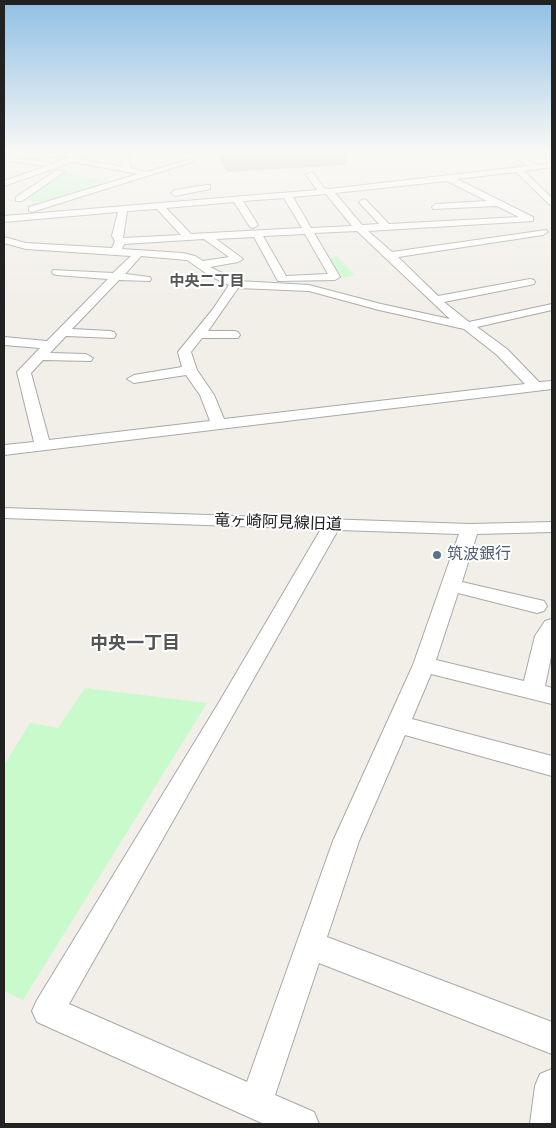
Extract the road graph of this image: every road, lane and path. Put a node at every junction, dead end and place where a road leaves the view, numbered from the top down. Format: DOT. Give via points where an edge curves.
graph roads {
  1 [pos="40,206"];
  2 [pos="128,206"];
  3 [pos="135,206"];
  4 [pos="163,206"];
  5 [pos="241,206"];
  6 [pos="293,206"];
  7 [pos="340,206"];
  8 [pos="366,206"];
  9 [pos="457,206"];
  10 [pos="504,206"];
  11 [pos="436,207"];
  12 [pos="123,208"];
  13 [pos="106,209"];
  14 [pos="530,219"];
  15 [pos="6,220"];
  16 [pos="386,226"];
  17 [pos="358,227"];
  18 [pos="255,230"];
  19 [pos="306,231"];
  20 [pos="543,232"];
  21 [pos="207,237"];
  22 [pos="188,238"];
  23 [pos="4,240"];
  24 [pos="552,240"];
  25 [pos="118,246"];
  26 [pos="442,248"];
  27 [pos="139,253"];
  28 [pos="390,255"];
  29 [pos="457,256"];
  30 [pos="200,265"];
  31 [pos="57,272"];
  32 [pos="116,277"];
  33 [pos="146,279"];
  34 [pos="530,282"];
  35 [pos="235,284"];
  36 [pos="436,300"];
  37 [pos="552,307"];
  38 [pos="466,326"];
  39 [pos="63,332"];
  40 [pos="198,334"];
  41 [pos="110,335"];
  42 [pos="234,335"];
  43 [pos="4,341"];
  44 [pos="50,345"];
  45 [pos="39,356"];
  46 [pos="86,358"];
  47 [pos="190,370"];
  48 [pos="134,380"];
  49 [pos="552,385"];
  50 [pos="536,387"];
  51 [pos="219,424"];
  52 [pos="44,445"];
  53 [pos="4,450"];
  54 [pos="4,513"];
  55 [pos="332,525"];
  56 [pos="552,527"];
  57 [pos="470,529"];
  58 [pos="450,585"];
  59 [pos="537,606"];
  60 [pos="552,626"];
  61 [pos="424,664"];
  62 [pos="543,694"];
  63 [pos="398,724"];
  64 [pos="552,766"];
  65 [pos="310,945"];
  66 [pos="552,1038"];
  67 [pos="552,1086"];
  68 [pos="256,1103"];
  69 [pos="302,1124"];
  70 [pos="547,1124"];
  1 -- 15 [label="street"];
  2 -- 13 [label="street"];
  3 -- 12 [label="street"];
  4 -- 22 [label="street"];
  5 -- 18 [label="street"];
  6 -- 19 [label="street"];
  7 -- 17 [label="street"];
  8 -- 16 [label="street"];
  9 -- 11 [label="street"];
  10 -- 14 [label="street"];
  12 -- 13 [label="street"];
  12 -- 25 [label="street"];
  13 -- 15 [label="street"];
  14 -- 16 [label="street"];
  14 -- 20 [label="street"];
  16 -- 17 [label="street"];
  17 -- 19 [label="street"];
  17 -- 28 [label="street"];
  18 -- 19 [label="street"];
  18 -- 19 [label="street" via="282,279 335,277"];
  18 -- 21 [label="street"];
  20 -- 24 [label="street"];
  20 -- 26 [label="street"];
  21 -- 22 [label="street"];
  21 -- 30 [label="street" via="238,259"];
  22 -- 25 [label="street"];
  23 -- 25 [label="street" via="26,246"];
  25 -- 27 [label="street"];
  26 -- 28 [label="street"];
  26 -- 29 [label="street"];
  27 -- 30 [label="street" via="184,256"];
  27 -- 32 [label="street"];
  28 -- 36 [label="street"];
  30 -- 35 [label="street"];
  31 -- 32 [label="street"];
  32 -- 33 [label="street"];
  32 -- 39 [label="street"];
  34 -- 36 [label="street"];
  35 -- 38 [label="street" via="308,288"];
  35 -- 40 [label="street"];
  36 -- 38 [label="street"];
  37 -- 38 [label="street"];
  38 -- 50 [label="street" via="484,336"];
  39 -- 41 [label="street"];
  39 -- 44 [label="street"];
  40 -- 42 [label="street"];
  40 -- 47 [label="street" via="184,352"];
  43 -- 44 [label="street"];
  44 -- 45 [label="street"];
  45 -- 46 [label="street"];
  45 -- 52 [label="street" via="24,372"];
  47 -- 48 [label="street"];
  47 -- 51 [label="street" via="207,395"];
  49 -- 50 [label="street"];
  50 -- 51 [label="street"];
  51 -- 52 [label="street"];
  52 -- 53 [label="street"];
  54 -- 55 [label="street, 竜ヶ崎阿見線旧道"];
  55 -- 57 [label="street, 竜ヶ崎阿見線旧道"];
  55 -- 68 [label="street" via="48,1012"];
  56 -- 57 [label="street, 竜ヶ崎阿見線旧道"];
  57 -- 58 [label="street"];
  58 -- 59 [label="street"];
  58 -- 61 [label="street"];
  60 -- 62 [label="street" via="545,636"];
  61 -- 62 [label="street"];
  61 -- 63 [label="street"];
  63 -- 64 [label="street"];
  63 -- 65 [label="street" via="346,841"];
  65 -- 66 [label="street"];
  65 -- 68 [label="street"];
  67 -- 70 [label="street"];
  68 -- 69 [label="street"];
}
